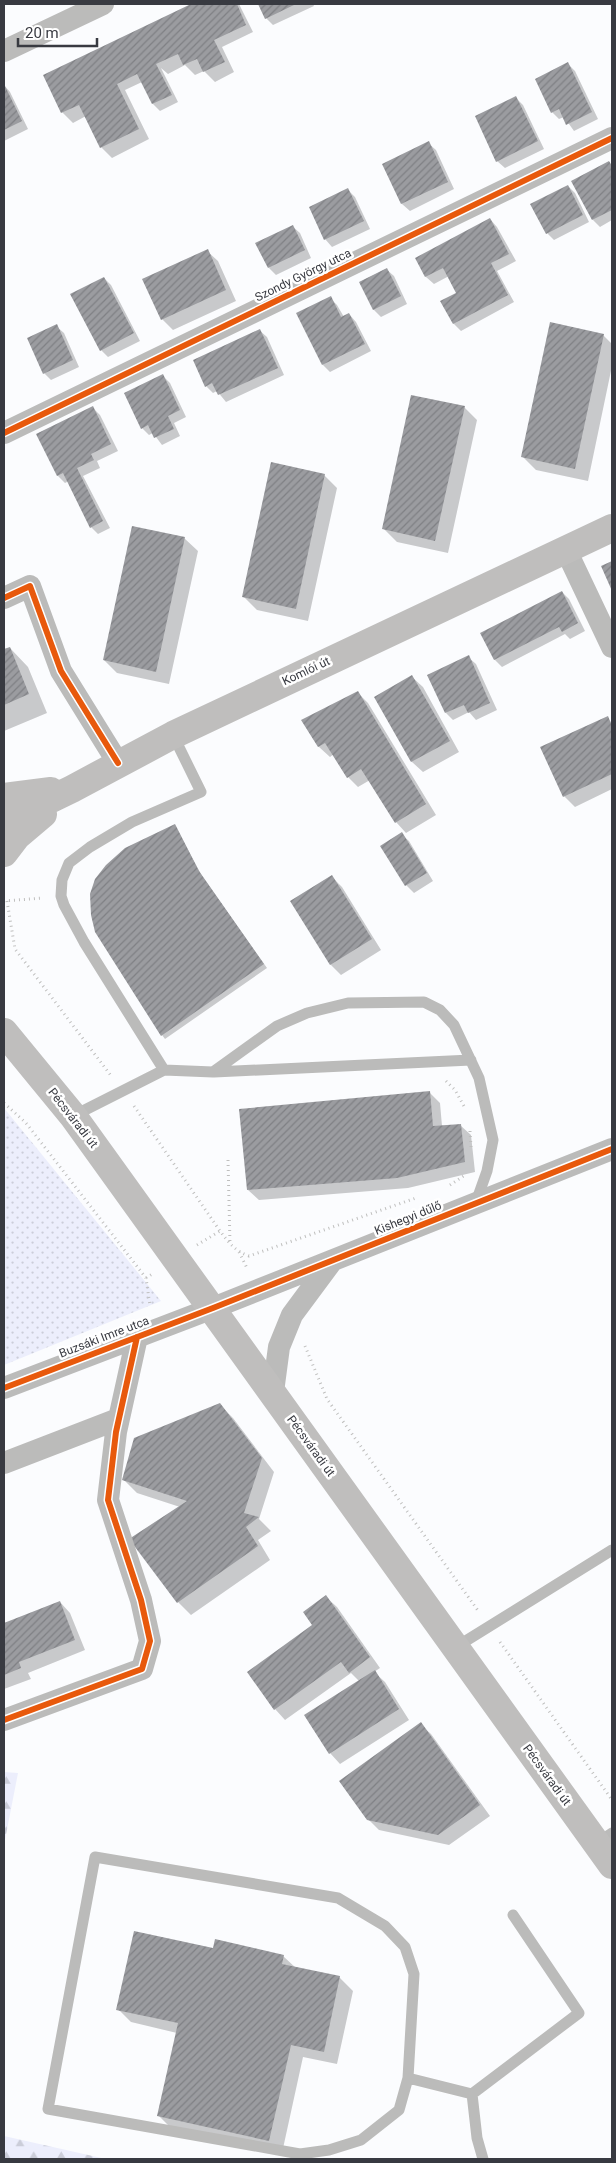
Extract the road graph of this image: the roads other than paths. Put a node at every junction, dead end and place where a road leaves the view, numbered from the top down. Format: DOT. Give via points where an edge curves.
graph roads {
  1 [pos="103,4"];
  2 [pos="4,51"];
  3 [pos="612,138"];
  4 [pos="4,433"];
  5 [pos="612,528"];
  6 [pos="566,550"];
  7 [pos="4,598"];
  8 [pos="612,647"];
  9 [pos="173,735"];
  10 [pos="118,764"];
  11 [pos="72,789"];
  12 [pos="4,797"];
  13 [pos="4,822"];
  14 [pos="4,853"];
  15 [pos="5,1031"];
  16 [pos="472,1060"];
  17 [pos="164,1070"];
  18 [pos="213,1072"];
  19 [pos="73,1116"];
  20 [pos="612,1149"];
  21 [pos="476,1202"];
  22 [pos="333,1260"];
  23 [pos="213,1308"];
  24 [pos="137,1337"];
  25 [pos="4,1388"];
  26 [pos="273,1392"];
  27 [pos="118,1419"];
  28 [pos="4,1463"];
  29 [pos="612,1550"];
  30 [pos="456,1646"];
  31 [pos="4,1720"];
  32 [pos="607,1847"];
  33 [pos="513,1915"];
  34 [pos="408,2078"];
  35 [pos="472,2094"];
  36 [pos="483,2159"];
  1 -- 2 [label="street"];
  3 -- 4 [label="street, Szondy György utca"];
  5 -- 6 [label="main road, Komlói út"];
  6 -- 8 [label="street"];
  6 -- 9 [label="main road, Komlói út"];
  7 -- 10 [label="street" via="30,586 61,671"];
  9 -- 10 [label="main road, Komlói út"];
  9 -- 17 [label="lane" via="201,792 132,822 90,847 69,863 62,880 61,896 84,942"];
  10 -- 11 [label="main road, Komlói út"];
  11 -- 12 [label="main road"];
  11 -- 13 [label="main road, Komlói út"];
  11 -- 14 [label="main road" via="17,836"];
  15 -- 19 [label="main road, Pécsváradi út"];
  16 -- 18 [label="lane"];
  16 -- 18 [label="lane" via="454,1025 440,1010 424,1002 348,1003 307,1013 277,1026"];
  16 -- 21 [label="lane" via="492,1140 487,1171"];
  17 -- 18 [label="lane"];
  17 -- 19 [label="lane"];
  19 -- 23 [label="main road, Pécsváradi út"];
  20 -- 21 [label="street, Kishegyi dűlő"];
  21 -- 22 [label="street, Kishegyi dűlő"];
  22 -- 23 [label="street, Kishegyi dűlő"];
  22 -- 26 [label="street" via="289,1322 280,1347"];
  23 -- 24 [label="street, Buzsáki Imre utca"];
  23 -- 26 [label="main road, Pécsváradi út"];
  24 -- 25 [label="street, Buzsáki Imre utca"];
  24 -- 27 [label="street"];
  26 -- 30 [label="main road, Pécsváradi út"];
  27 -- 28 [label="street"];
  27 -- 31 [label="street" via="108,1500 141,1600 150,1641 142,1669"];
  29 -- 30 [label="lane"];
  30 -- 32 [label="main road, Pécsváradi út"];
  33 -- 35 [label="lane" via="579,2013"];
  34 -- 34 [label="lane" via="414,1974 405,1947 385,1926 338,1898 95,1857 48,2109 300,2154 329,2150 361,2140 399,2110"];
  34 -- 35 [label="lane"];
  35 -- 36 [label="lane"];
}
